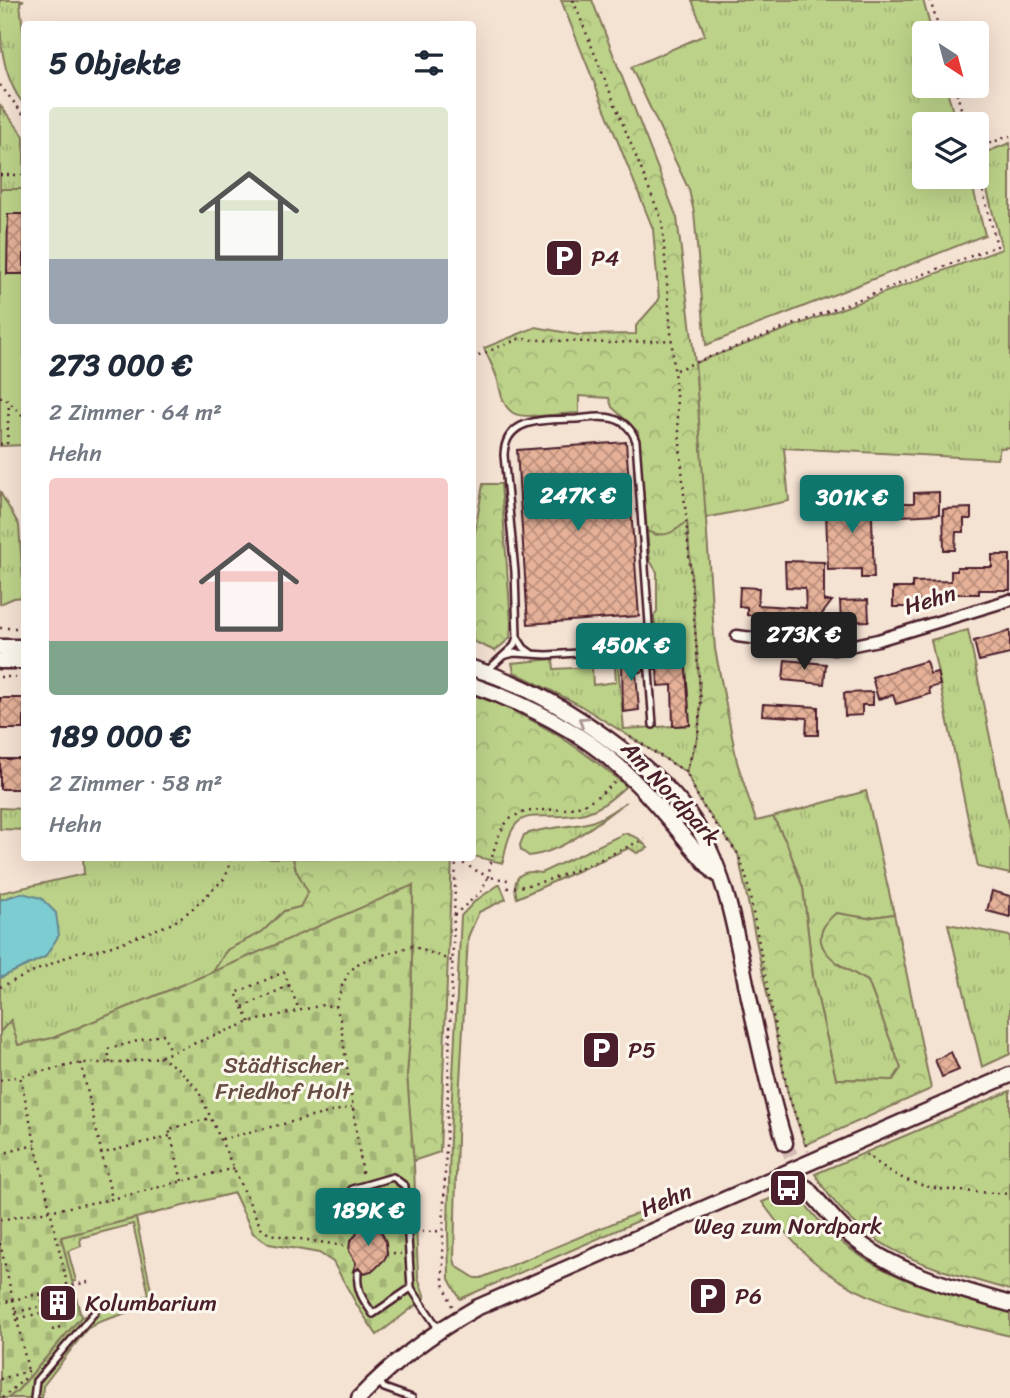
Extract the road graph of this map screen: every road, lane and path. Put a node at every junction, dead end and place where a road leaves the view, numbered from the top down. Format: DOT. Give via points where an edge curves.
graph roads {
  1 [pos="573,0"];
  2 [pos="930,0"];
  3 [pos="936,21"];
  4 [pos="0,85"];
  5 [pos="21,111"];
  6 [pos="1010,136"];
  7 [pos="989,143"];
  8 [pos="0,175"];
  9 [pos="21,175"];
  10 [pos="982,189"];
  11 [pos="672,340"];
  12 [pos="476,356"];
  13 [pos="675,371"];
  14 [pos="1,396"];
  15 [pos="9,403"];
  16 [pos="21,414"];
  17 [pos="0,444"];
  18 [pos="1010,600"];
  19 [pos="0,628"];
  20 [pos="21,628"];
  21 [pos="737,636"];
  22 [pos="517,637"];
  23 [pos="638,641"];
  24 [pos="0,647"];
  25 [pos="21,648"];
  26 [pos="534,654"];
  27 [pos="503,656"];
  28 [pos="0,661"];
  29 [pos="21,661"];
  30 [pos="479,670"];
  31 [pos="0,677"];
  32 [pos="21,677"];
  33 [pos="476,687"];
  34 [pos="653,725"];
  35 [pos="647,747"];
  36 [pos="636,759"];
  37 [pos="624,771"];
  38 [pos="645,839"];
  39 [pos="230,861"];
  40 [pos="456,861"];
  41 [pos="461,861"];
  42 [pos="488,877"];
  43 [pos="508,880"];
  44 [pos="720,880"];
  45 [pos="508,888"];
  46 [pos="454,915"];
  47 [pos="452,961"];
  48 [pos="290,985"];
  49 [pos="0,988"];
  50 [pos="243,1007"];
  51 [pos="336,1007"];
  52 [pos="299,1010"];
  53 [pos="250,1022"];
  54 [pos="170,1052"];
  55 [pos="159,1057"];
  56 [pos="81,1063"];
  57 [pos="110,1063"];
  58 [pos="1010,1075"];
  59 [pos="20,1076"];
  60 [pos="0,1080"];
  61 [pos="352,1107"];
  62 [pos="213,1118"];
  63 [pos="170,1136"];
  64 [pos="222,1139"];
  65 [pos="786,1143"];
  66 [pos="35,1146"];
  67 [pos="0,1154"];
  68 [pos="100,1154"];
  69 [pos="866,1154"];
  70 [pos="812,1161"];
  71 [pos="235,1168"];
  72 [pos="182,1181"];
  73 [pos="364,1184"];
  74 [pos="807,1188"];
  75 [pos="1010,1194"];
  76 [pos="112,1199"];
  77 [pos="50,1210"];
  78 [pos="367,1213"];
  79 [pos="0,1220"];
  80 [pos="443,1231"];
  81 [pos="407,1233"];
  82 [pos="0,1243"];
  83 [pos="345,1246"];
  84 [pos="386,1252"];
  85 [pos="408,1255"];
  86 [pos="358,1273"];
  87 [pos="88,1282"];
  88 [pos="70,1287"];
  89 [pos="411,1288"];
  90 [pos="40,1294"];
  91 [pos="13,1300"];
  92 [pos="0,1303"];
  93 [pos="1010,1304"];
  94 [pos="45,1305"];
  95 [pos="16,1312"];
  96 [pos="44,1312"];
  97 [pos="95,1312"];
  98 [pos="458,1318"];
  99 [pos="18,1319"];
  100 [pos="52,1330"];
  101 [pos="440,1331"];
  102 [pos="29,1373"];
  103 [pos="0,1379"];
  104 [pos="377,1379"];
  105 [pos="36,1381"];
  106 [pos="2,1398"];
  107 [pos="34,1398"];
  108 [pos="359,1398"];
  109 [pos="412,1398"];
  1 -- 11 [label="path" via="662,221"];
  2 -- 3 [label="path"];
  4 -- 5 [label="path"];
  6 -- 7 [label="path"];
  8 -- 9 [label="path"];
  10 -- 13 [label="path" via="997,246"];
  11 -- 12 [label="path" via="519,340"];
  11 -- 13 [label="path"];
  13 -- 70 [label="path" via="701,704 698,736 686,772 702,805 738,854 746,876 788,1094"];
  14 -- 15 [label="path"];
  15 -- 16 [label="path"];
  15 -- 17 [label="path" via="7,444"];
  18 -- 21 [label="street, Hehn" via="835,649"];
  19 -- 20 [label="path"];
  22 -- 23 [label="lane" via="504,448 511,434 526,423 606,417 628,427 636,441 649,624"];
  22 -- 26 [label="lane"];
  22 -- 27 [label="lane"];
  23 -- 26 [label="lane" via="623,650"];
  23 -- 34 [label="lane" via="648,658"];
  24 -- 25 [label="street"];
  26 -- 27 [label="lane"];
  27 -- 30 [label="lane"];
  28 -- 29 [label="street"];
  36 -- 30 [label="street, Am Nordpark, one-way" via="556,703"];
  31 -- 32 [label="path"];
  33 -- 37 [label="street, Am Nordpark" via="549,718 591,743"];
  35 -- 36 [label="path"];
  36 -- 44 [label="street, Am Nordpark" via="689,815 710,849"];
  37 -- 42 [label="path" via="584,804 511,819 501,833"];
  37 -- 44 [label="street, Am Nordpark"];
  38 -- 45 [label="path" via="548,880"];
  39 -- 49 [label="path" via="224,878 173,923 112,946 82,950"];
  40 -- 46 [label="path"];
  41 -- 42 [label="path"];
  42 -- 43 [label="path"];
  42 -- 46 [label="path" via="475,898"];
  44 -- 65 [label="street, Am Nordpark" via="731,909 770,1097"];
  46 -- 47 [label="path"];
  47 -- 51 [label="path" via="412,946 360,962 349,972"];
  47 -- 80 [label="path"];
  48 -- 50 [label="path"];
  48 -- 50 [label="path" via="284,972 236,993"];
  48 -- 52 [label="path"];
  50 -- 53 [label="path"];
  51 -- 52 [label="path"];
  51 -- 61 [label="path"];
  52 -- 53 [label="path"];
  53 -- 54 [label="path"];
  54 -- 55 [label="path"];
  54 -- 57 [label="path" via="164,1034 108,1049"];
  55 -- 57 [label="path"];
  55 -- 62 [label="path" via="194,1083"];
  56 -- 57 [label="path"];
  56 -- 59 [label="path"];
  56 -- 68 [label="path"];
  58 -- 70 [label="street, Hehn"];
  59 -- 60 [label="path"];
  59 -- 66 [label="path"];
  61 -- 64 [label="path"];
  61 -- 73 [label="path"];
  62 -- 63 [label="path" via="169,1129"];
  62 -- 64 [label="path"];
  63 -- 68 [label="path"];
  63 -- 72 [label="path"];
  64 -- 71 [label="path"];
  66 -- 67 [label="path"];
  66 -- 77 [label="path"];
  68 -- 76 [label="path"];
  69 -- 75 [label="path" via="912,1182"];
  70 -- 98 [label="street, Hehn"];
  71 -- 72 [label="path"];
  71 -- 83 [label="path" via="261,1228 269,1234"];
  72 -- 76 [label="path"];
  73 -- 78 [label="lane" via="349,1194 353,1205"];
  73 -- 81 [label="lane" via="394,1177 402,1182 407,1195"];
  74 -- 93 [label="street" via="851,1236 889,1261 936,1282"];
  76 -- 77 [label="path"];
  77 -- 79 [label="path"];
  77 -- 88 [label="path"];
  80 -- 81 [label="path"];
  80 -- 98 [label="path" via="443,1281"];
  81 -- 85 [label="lane"];
  82 -- 91 [label="path"];
  84 -- 85 [label="path"];
  85 -- 89 [label="lane"];
  86 -- 89 [label="lane" via="360,1297 373,1314"];
  87 -- 88 [label="path"];
  88 -- 90 [label="path"];
  88 -- 96 [label="path" via="72,1306"];
  89 -- 101 [label="lane"];
  90 -- 91 [label="path"];
  90 -- 94 [label="path"];
  91 -- 92 [label="path"];
  91 -- 95 [label="path"];
  94 -- 95 [label="path"];
  94 -- 96 [label="path"];
  95 -- 99 [label="path"];
  96 -- 99 [label="path"];
  96 -- 100 [label="path" via="57,1320 59,1328"];
  97 -- 105 [label="lane"];
  98 -- 101 [label="street, Hehn"];
  99 -- 102 [label="path"];
  101 -- 104 [label="street, Hehn"];
  102 -- 103 [label="path"];
  102 -- 105 [label="path"];
  102 -- 106 [label="path"];
  104 -- 108 [label="street, Hehn"];
  104 -- 109 [label="lane" via="384,1388"];
  105 -- 107 [label="lane"];
}
